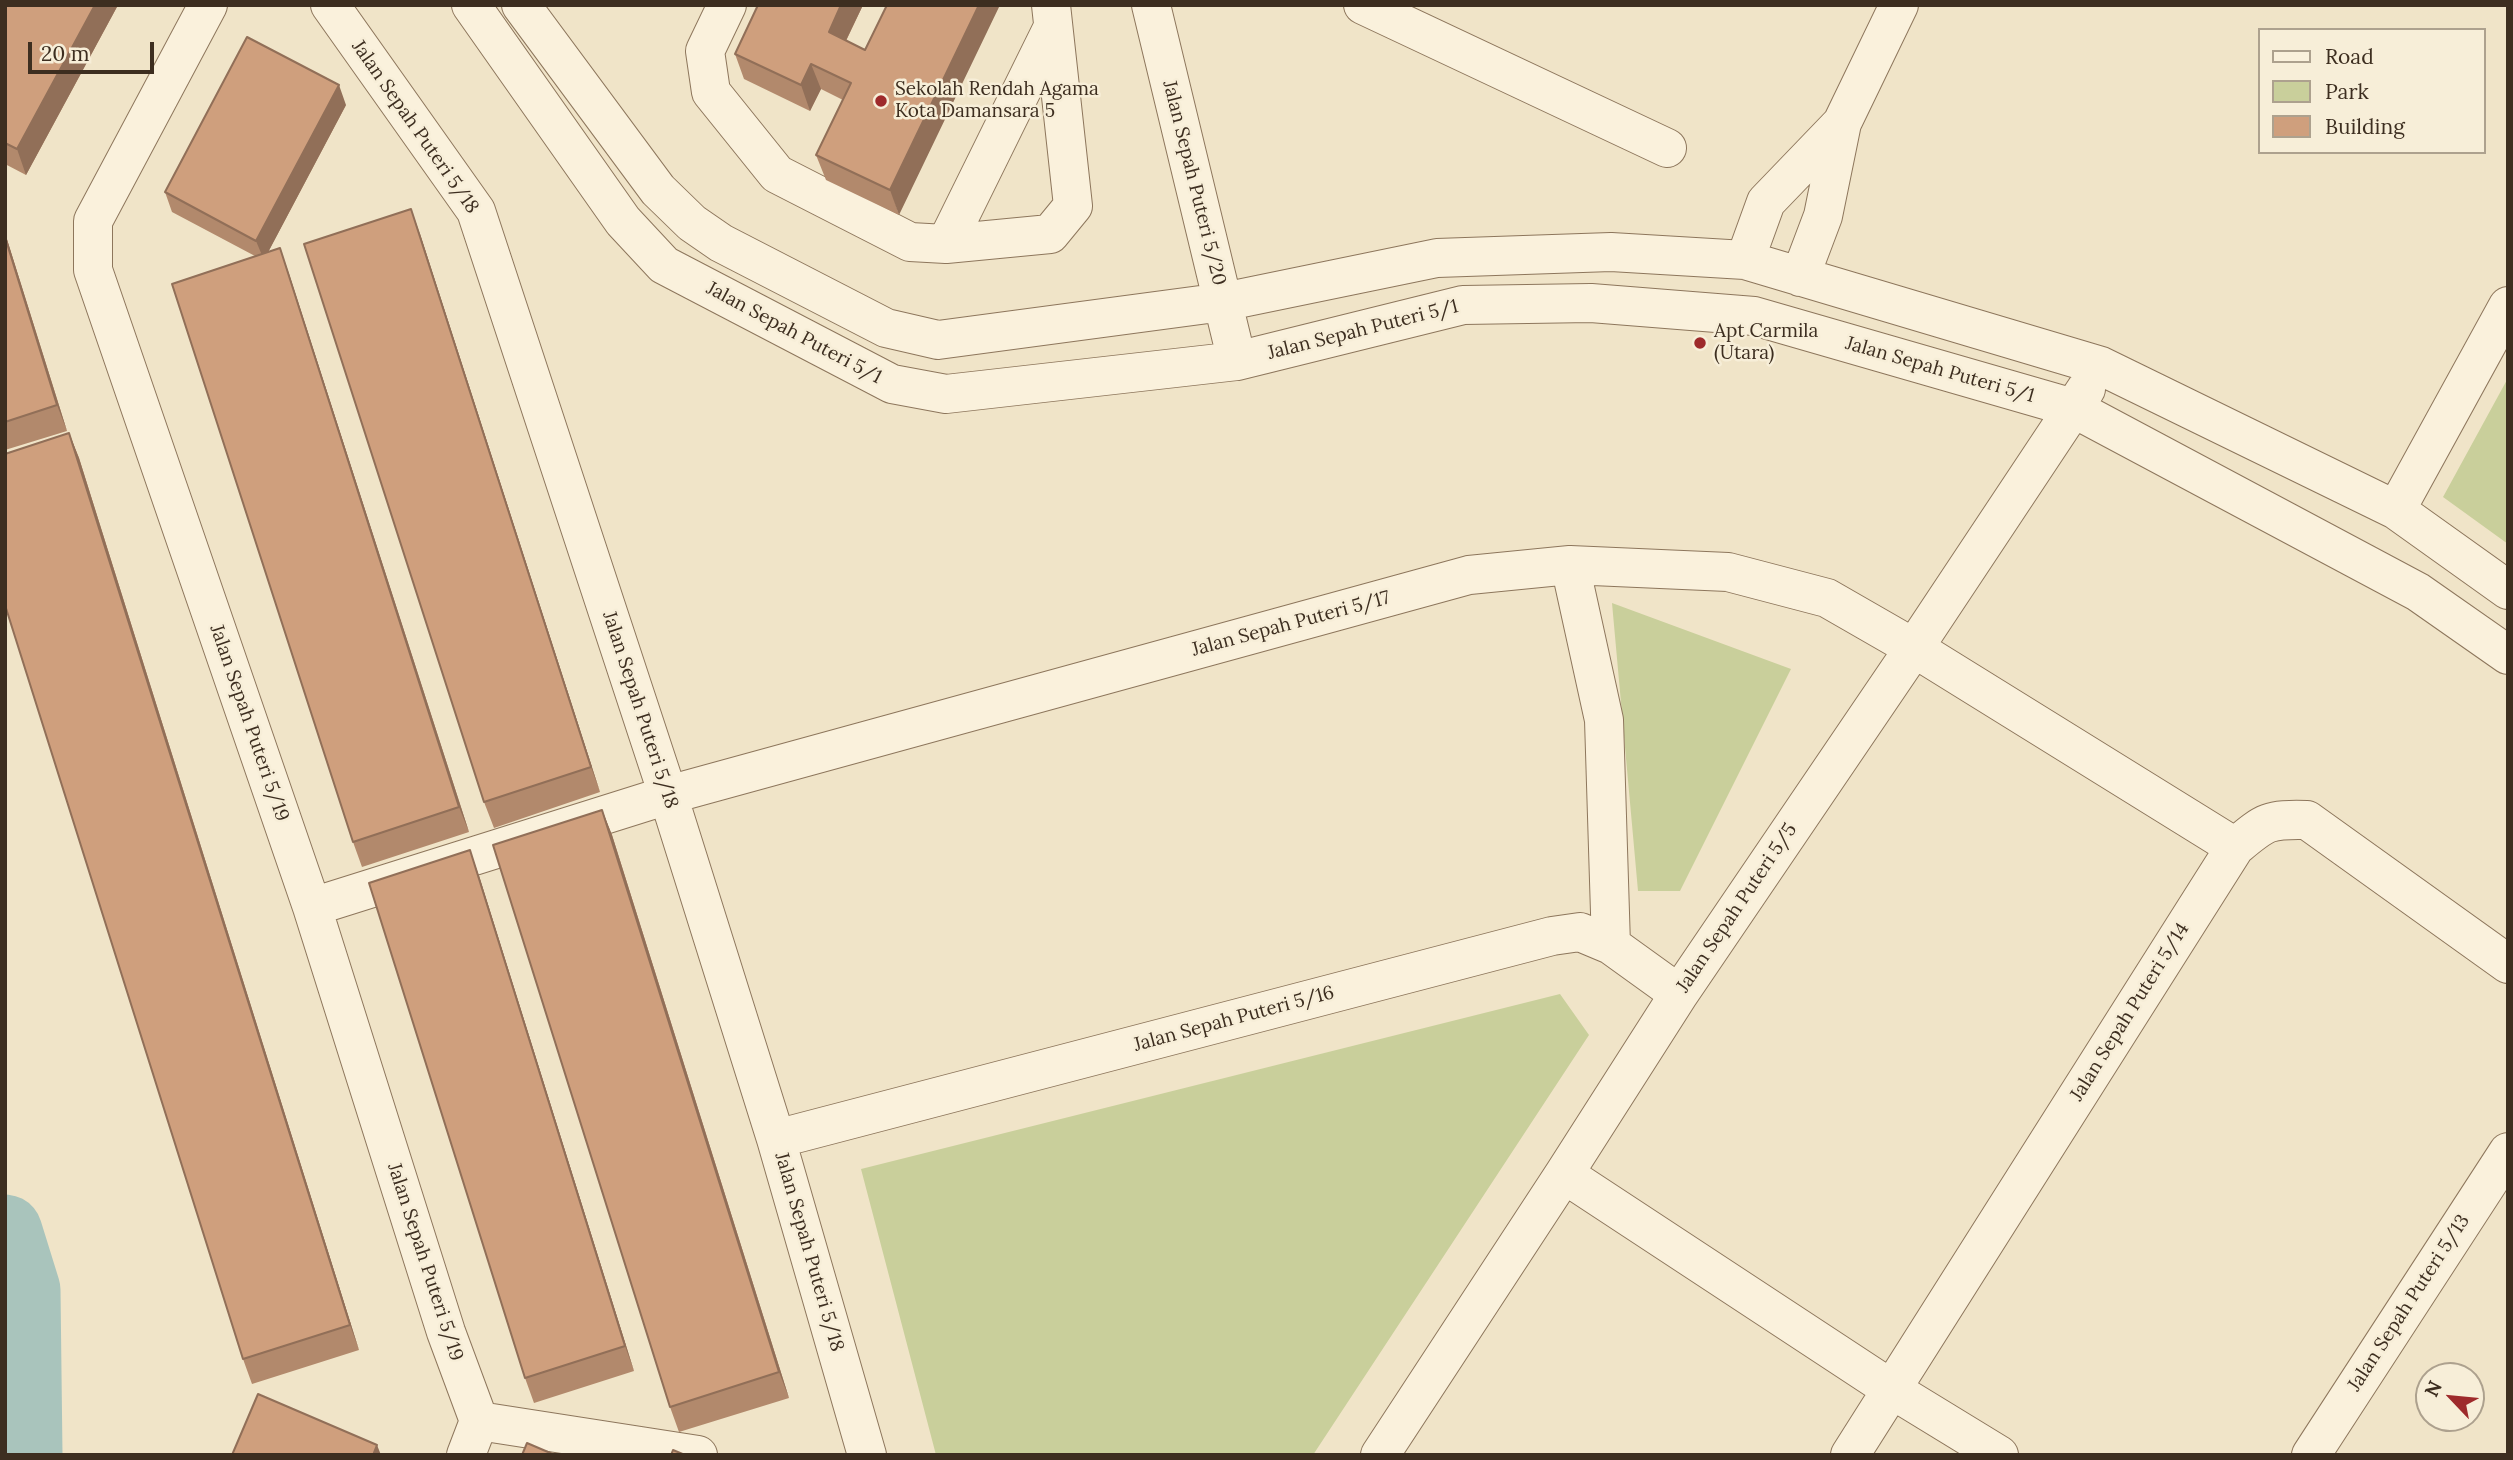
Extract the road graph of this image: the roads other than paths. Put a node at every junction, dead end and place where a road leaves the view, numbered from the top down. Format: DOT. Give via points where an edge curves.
graph roads {
  1 [pos="208,5"];
  2 [pos="330,5"];
  3 [pos="471,5"];
  4 [pos="522,5"];
  5 [pos="727,5"];
  6 [pos="1152,5"];
  7 [pos="1363,5"];
  8 [pos="1899,5"];
  9 [pos="1051,17"];
  10 [pos="1842,123"];
  11 [pos="1667,148"];
  12 [pos="946,244"];
  13 [pos="1745,260"];
  14 [pos="1800,277"];
  15 [pos="1223,302"];
  16 [pos="2508,306"];
  17 [pos="1237,361"];
  18 [pos="2101,366"];
  19 [pos="2073,408"];
  20 [pos="2396,510"];
  21 [pos="1570,565"];
  22 [pos="2508,590"];
  23 [pos="1914,648"];
  24 [pos="2508,655"];
  25 [pos="668,795"];
  26 [pos="2235,847"];
  27 [pos="312,907"];
  28 [pos="1611,945"];
  29 [pos="2508,964"];
  30 [pos="1679,994"];
  31 [pos="776,1139"];
  32 [pos="2508,1152"];
  33 [pos="1564,1174"];
  34 [pos="1891,1389"];
  35 [pos="472,1438"];
  36 [pos="698,1455"];
  37 [pos="867,1455"];
  38 [pos="1380,1455"];
  39 [pos="1850,1455"];
  40 [pos="1999,1455"];
  41 [pos="2311,1455"];
  1 -- 27 [label="street, Jalan Sepah Puteri 5/19" via="93,222 93,270"];
  2 -- 25 [label="street, Jalan Sepah Puteri 5/18" via="476,211"];
  3 -- 17 [label="street, Jalan Sepah Puteri 5/1" via="623,221 664,265 892,384 946,394"];
  4 -- 15 [label="street" via="658,191 692,223 721,243 886,328 938,340"];
  5 -- 12 [label="street" via="705,51 711,92 777,174 910,242"];
  6 -- 15 [label="street, Jalan Sepah Puteri 5/20"];
  7 -- 11 [label="street"];
  8 -- 10 [label="street"];
  9 -- 12 [label="street"];
  9 -- 12 [label="street" via="1073,206 1049,234"];
  10 -- 13 [label="street" via="1766,201"];
  10 -- 14 [label="street" via="1823,216"];
  13 -- 14 [label="street"];
  13 -- 15 [label="street" via="1611,253 1437,258"];
  14 -- 18 [label="street"];
  15 -- 17 [label="street, Jalan Sepah Puteri 5/20"];
  16 -- 20 [label="street"];
  17 -- 19 [label="street, Jalan Sepah Puteri 5/1" via="1463,305 1591,303 1754,316"];
  18 -- 19 [label="street, Jalan Sepah Puteri 5/5"];
  18 -- 20 [label="street"];
  19 -- 23 [label="street, Jalan Sepah Puteri 5/5"];
  19 -- 24 [label="street, Jalan Sepah Puteri 5/1" via="2418,592"];
  20 -- 22 [label="street"];
  21 -- 23 [label="street, Jalan Sepah Puteri 5/17" via="1728,572 1826,598"];
  21 -- 25 [label="street, Jalan Sepah Puteri 5/17" via="1469,575"];
  21 -- 28 [label="street" via="1604,720"];
  23 -- 26 [label="street, Jalan Sepah Puteri 5/17"];
  23 -- 30 [label="street, Jalan Sepah Puteri 5/5"];
  25 -- 27 [label="street, Jalan Sepah Puteri 5/17"];
  25 -- 31 [label="street, Jalan Sepah Puteri 5/18"];
  26 -- 29 [label="street, Jalan Sepah Puteri 5/14" via="2263,823 2307,820"];
  26 -- 34 [label="street, Jalan Sepah Puteri 5/14"];
  27 -- 35 [label="street, Jalan Sepah Puteri 5/19" via="446,1332"];
  28 -- 30 [label="street, Jalan Sepah Puteri 5/16"];
  28 -- 31 [label="street, Jalan Sepah Puteri 5/16" via="1580,932 1552,936"];
  30 -- 33 [label="street, Jalan Sepah Puteri 5/5"];
  31 -- 37 [label="street, Jalan Sepah Puteri 5/18"];
  32 -- 41 [label="street, Jalan Sepah Puteri 5/13"];
  33 -- 34 [label="street"];
  33 -- 38 [label="street, Jalan Sepah Puteri 5/5"];
  34 -- 39 [label="street, Jalan Sepah Puteri 5/14"];
  34 -- 40 [label="street"];
  35 -- 36 [label="street"];
}
